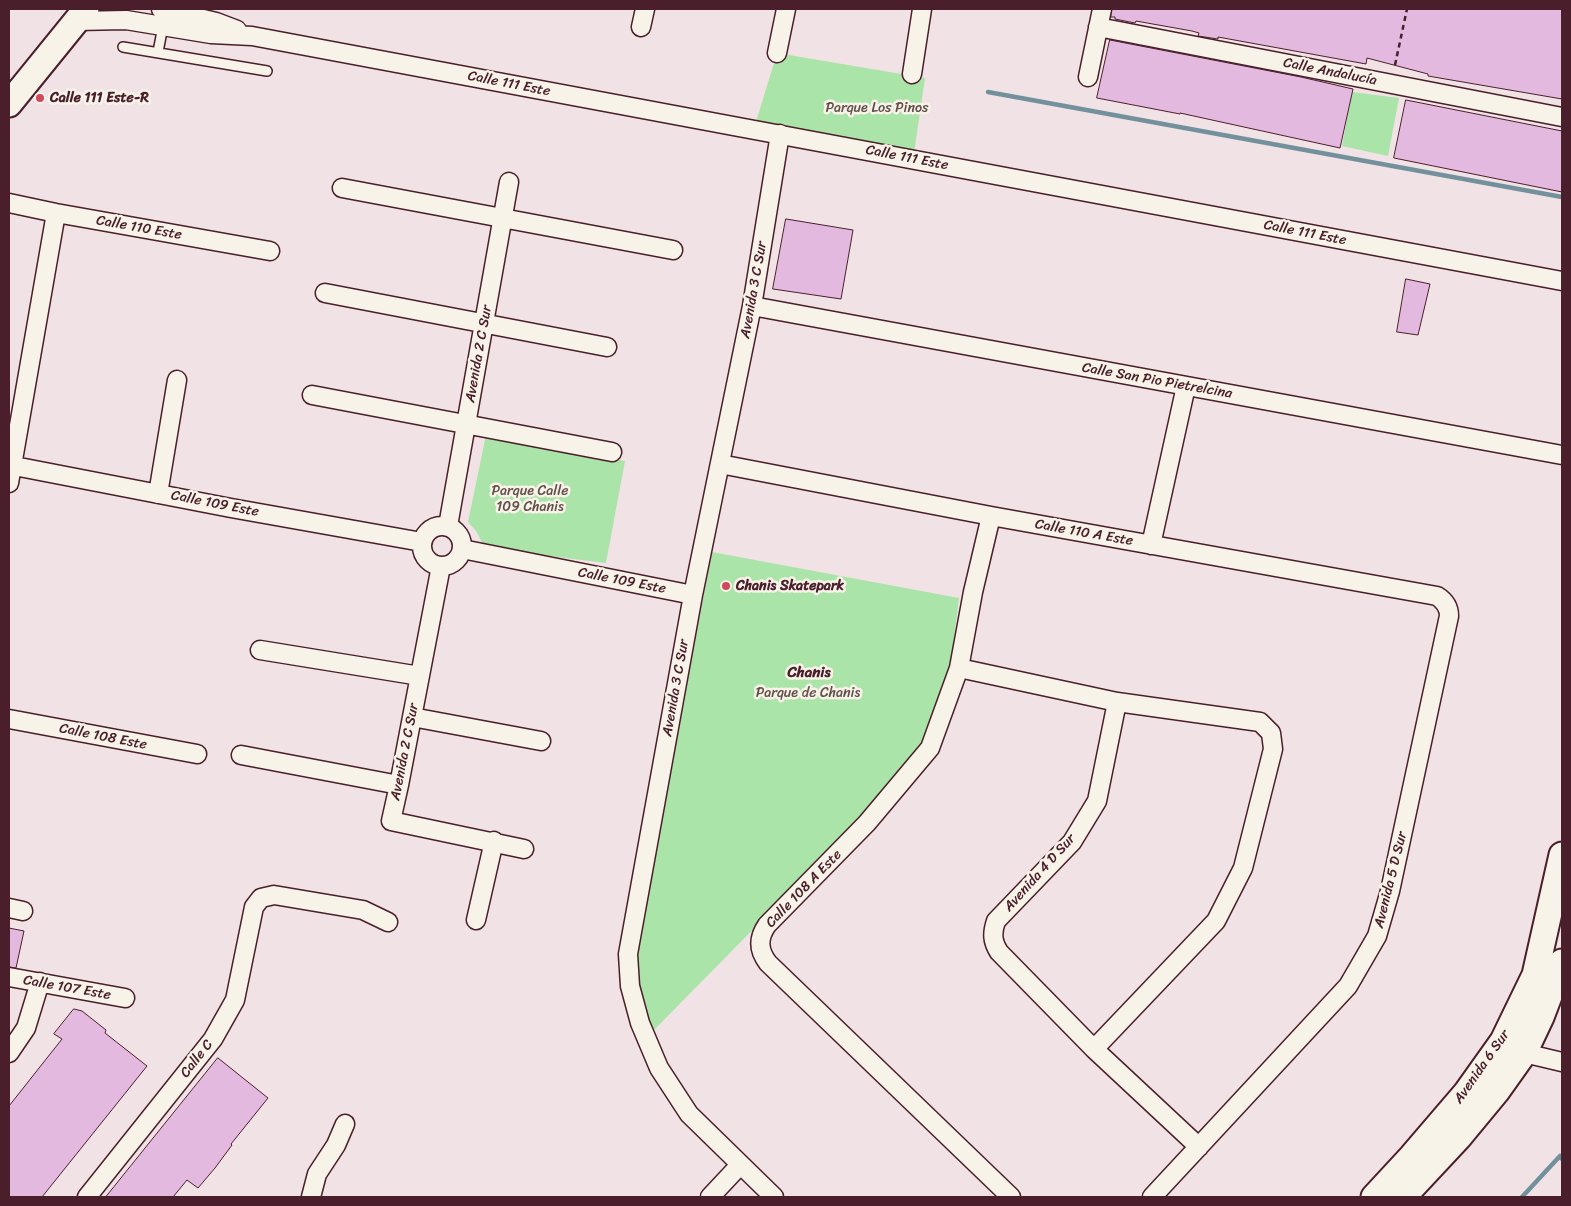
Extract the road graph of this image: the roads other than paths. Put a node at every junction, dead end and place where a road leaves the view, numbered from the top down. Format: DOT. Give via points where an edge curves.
graph roads {
  1 [pos="645,9"];
  2 [pos="786,9"];
  3 [pos="922,9"];
  4 [pos="1102,9"];
  5 [pos="81,15"];
  6 [pos="162,17"];
  7 [pos="641,27"];
  8 [pos="1098,27"];
  9 [pos="123,47"];
  10 [pos="158,52"];
  11 [pos="777,53"];
  12 [pos="267,71"];
  13 [pos="912,74"];
  14 [pos="1088,77"];
  15 [pos="9,103"];
  16 [pos="1562,117"];
  17 [pos="780,134"];
  18 [pos="509,182"];
  19 [pos="342,188"];
  20 [pos="9,203"];
  21 [pos="56,213"];
  22 [pos="503,218"];
  23 [pos="673,250"];
  24 [pos="270,251"];
  25 [pos="1562,281"];
  26 [pos="325,293"];
  27 [pos="752,306"];
  28 [pos="484,324"];
  29 [pos="607,347"];
  30 [pos="177,380"];
  31 [pos="1186,386"];
  32 [pos="312,395"];
  33 [pos="466,424"];
  34 [pos="612,452"];
  35 [pos="1562,455"];
  36 [pos="720,464"];
  37 [pos="10,465"];
  38 [pos="9,483"];
  39 [pos="158,494"];
  40 [pos="991,516"];
  41 [pos="448,526"];
  42 [pos="422,542"];
  43 [pos="1151,545"];
  44 [pos="462,549"];
  45 [pos="440,566"];
  46 [pos="693,595"];
  47 [pos="1446,604"];
  48 [pos="260,650"];
  49 [pos="959,668"];
  50 [pos="420,676"];
  51 [pos="1118,702"];
  52 [pos="412,717"];
  53 [pos="9,719"];
  54 [pos="541,741"];
  55 [pos="197,754"];
  56 [pos="241,755"];
  57 [pos="399,785"];
  58 [pos="494,841"];
  59 [pos="524,849"];
  60 [pos="1562,855"];
  61 [pos="476,920"];
  62 [pos="388,922"];
  63 [pos="1562,962"];
  64 [pos="9,977"];
  65 [pos="40,982"];
  66 [pos="125,998"];
  67 [pos="1514,1047"];
  68 [pos="1094,1049"];
  69 [pos="9,1053"];
  70 [pos="1562,1062"];
  71 [pos="345,1124"];
  72 [pos="1199,1147"];
  73 [pos="740,1165"];
  74 [pos="87,1197"];
  75 [pos="311,1197"];
  76 [pos="710,1197"];
  77 [pos="774,1197"];
  78 [pos="1011,1197"];
  79 [pos="1152,1197"];
  80 [pos="1374,1197"];
  81 [pos="1403,1197"];
  1 -- 7 [label="street"];
  2 -- 11 [label="street"];
  3 -- 13 [label="street"];
  4 -- 8 [label="street"];
  5 -- 6 [label="street, Calle 111 Este" via="126,20"];
  5 -- 15 [label="main road"];
  6 -- 10 [label="lane"];
  6 -- 17 [label="street, Calle 111 Este" via="211,34 252,36"];
  8 -- 14 [label="street"];
  8 -- 16 [label="street, Calle Andalucía"];
  9 -- 10 [label="lane"];
  10 -- 12 [label="lane"];
  17 -- 25 [label="street, Calle 111 Este"];
  17 -- 27 [label="street, Avenida 3 C Sur"];
  18 -- 22 [label="street, Avenida 2 C Sur"];
  19 -- 22 [label="street"];
  20 -- 21 [label="street, Calle 110 Este"];
  21 -- 24 [label="street, Calle 110 Este"];
  21 -- 37 [label="street"];
  22 -- 23 [label="street"];
  22 -- 28 [label="street, Avenida 2 C Sur"];
  26 -- 28 [label="street"];
  27 -- 31 [label="street, Calle San Pio Pietrelcina"];
  27 -- 36 [label="street, Avenida 3 C Sur"];
  28 -- 29 [label="street"];
  28 -- 33 [label="street, Avenida 2 C Sur"];
  30 -- 39 [label="street"];
  31 -- 35 [label="street, Calle San Pio Pietrelcina"];
  31 -- 43 [label="street"];
  32 -- 33 [label="street"];
  33 -- 34 [label="street"];
  33 -- 41 [label="street, Avenida 2 C Sur"];
  36 -- 40 [label="street, Calle 110 A Este"];
  36 -- 46 [label="street, Avenida 3 C Sur"];
  37 -- 38 [label="street"];
  37 -- 39 [label="street, Calle 109 Este"];
  39 -- 42 [label="street, Calle 109 Este"];
  40 -- 43 [label="street, Calle 110 A Este"];
  40 -- 49 [label="street, Calle 108 A Este"];
  41 -- 42 [label="street" via="434,527"];
  41 -- 44 [label="street" via="459,535"];
  42 -- 45 [label="street" via="428,561"];
  43 -- 47 [label="street, Calle 110 A Este" via="1437,596"];
  44 -- 45 [label="street" via="452,563"];
  44 -- 46 [label="street, Calle 109 Este"];
  45 -- 50 [label="street, Avenida 2 C Sur"];
  46 -- 73 [label="street, Avenida 3 C Sur" via="628,954 630,986 640,1023 659,1068 689,1114"];
  47 -- 72 [label="street, Avenida 5 D Sur" via="1449,616 1390,891 1377,936 1348,986"];
  48 -- 50 [label="street"];
  49 -- 51 [label="street"];
  49 -- 78 [label="street, Calle 108 A Este" via="930,748 867,824 767,926 760,948 768,963"];
  50 -- 52 [label="street, Avenida 2 C Sur"];
  51 -- 68 [label="street, Avenida 4 D Sur" via="1097,801 1072,842 996,921 993,929 999,952"];
  51 -- 68 [label="street" via="1260,722 1271,734 1273,749 1242,868 1216,921"];
  52 -- 54 [label="street"];
  52 -- 57 [label="street, Avenida 2 C Sur"];
  53 -- 55 [label="street, Calle 108 Este"];
  56 -- 57 [label="street"];
  57 -- 58 [label="street, Avenida 2 C Sur" via="391,821"];
  58 -- 59 [label="street"];
  58 -- 61 [label="street"];
  60 -- 67 [label="main road, Avenida 6 Sur" via="1536,975"];
  62 -- 74 [label="street, Calle C" via="363,910 274,895 261,898 254,907 235,1000 213,1039"];
  63 -- 67 [label="main road, Avenida 6 Sur" via="1541,1017"];
  64 -- 65 [label="street, Calle 107 Este"];
  65 -- 66 [label="street, Calle 107 Este"];
  65 -- 69 [label="street" via="26,1028"];
  67 -- 70 [label="street"];
  67 -- 80 [label="main road, Avenida 6 Sur" via="1466,1093"];
  67 -- 81 [label="main road, Avenida 6 Sur" via="1498,1091"];
  68 -- 72 [label="street"];
  71 -- 75 [label="street" via="318,1174"];
  72 -- 79 [label="street, Avenida 5 D Sur"];
  73 -- 76 [label="street"];
  73 -- 77 [label="street, Avenida 3 C Sur"];
}
